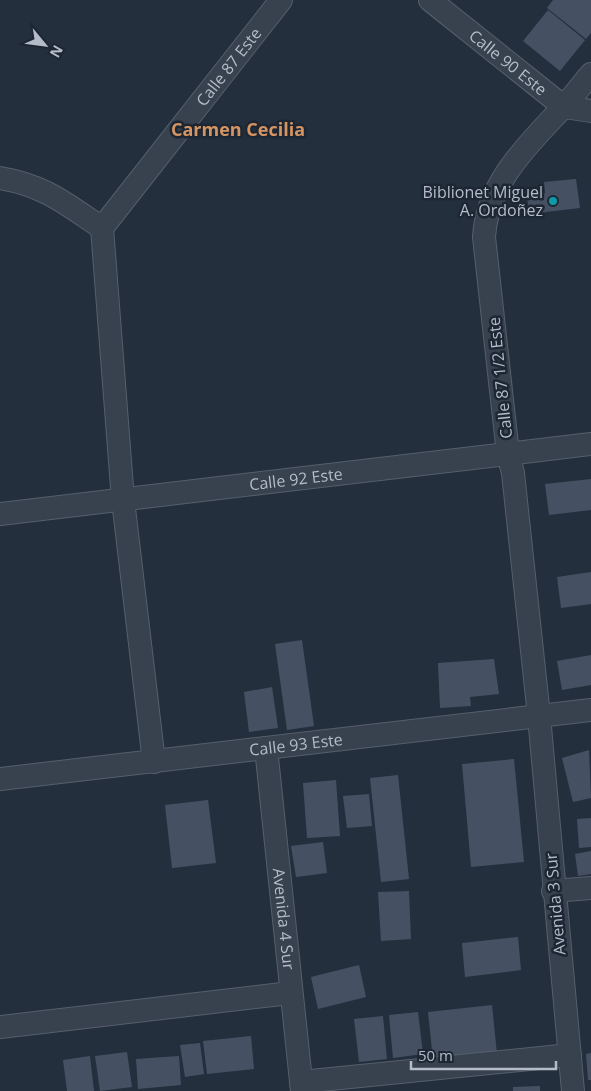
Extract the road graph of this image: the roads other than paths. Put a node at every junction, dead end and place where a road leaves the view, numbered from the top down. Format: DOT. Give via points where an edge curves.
graph roads {
  1 [pos="282,0"];
  2 [pos="430,0"];
  3 [pos="591,74"];
  4 [pos="564,107"];
  5 [pos="591,111"];
  6 [pos="0,178"];
  7 [pos="102,228"];
  8 [pos="591,444"];
  9 [pos="508,454"];
  10 [pos="123,500"];
  11 [pos="0,514"];
  12 [pos="591,710"];
  13 [pos="539,716"];
  14 [pos="266,748"];
  15 [pos="154,762"];
  16 [pos="0,779"];
  17 [pos="591,888"];
  18 [pos="553,891"];
  19 [pos="290,993"];
  20 [pos="0,1027"];
  21 [pos="570,1055"];
  22 [pos="301,1087"];
  23 [pos="573,1091"];
  1 -- 7 [label="street, Calle 87 Este"];
  2 -- 4 [label="street, Calle 90 Este"];
  3 -- 4 [label="street, Calle 87 1/2 Este"];
  4 -- 5 [label="street"];
  4 -- 9 [label="street, Calle 87 1/2 Este" via="548,122 504,178 492,197 485,224"];
  6 -- 7 [label="street" via="25,182 52,194"];
  7 -- 10 [label="street"];
  8 -- 9 [label="street, Calle 92 Este"];
  9 -- 10 [label="street, Calle 92 Este"];
  9 -- 13 [label="street, Calle 87 1/2 Este" via="513,473"];
  10 -- 11 [label="street, Calle 92 Este"];
  10 -- 15 [label="street"];
  12 -- 13 [label="street, Calle 93 Este"];
  13 -- 14 [label="street, Calle 93 Este"];
  13 -- 18 [label="street, Avenida 3 Sur"];
  14 -- 15 [label="street, Calle 93 Este"];
  14 -- 19 [label="street, Avenida 4 Sur"];
  15 -- 16 [label="street, Calle 93 Este"];
  17 -- 18 [label="street"];
  18 -- 21 [label="street, Avenida 3 Sur"];
  19 -- 20 [label="street"];
  19 -- 22 [label="street, Avenida 4 Sur"];
  21 -- 22 [label="street"];
  21 -- 23 [label="street, Avenida 3 Sur"];
}
